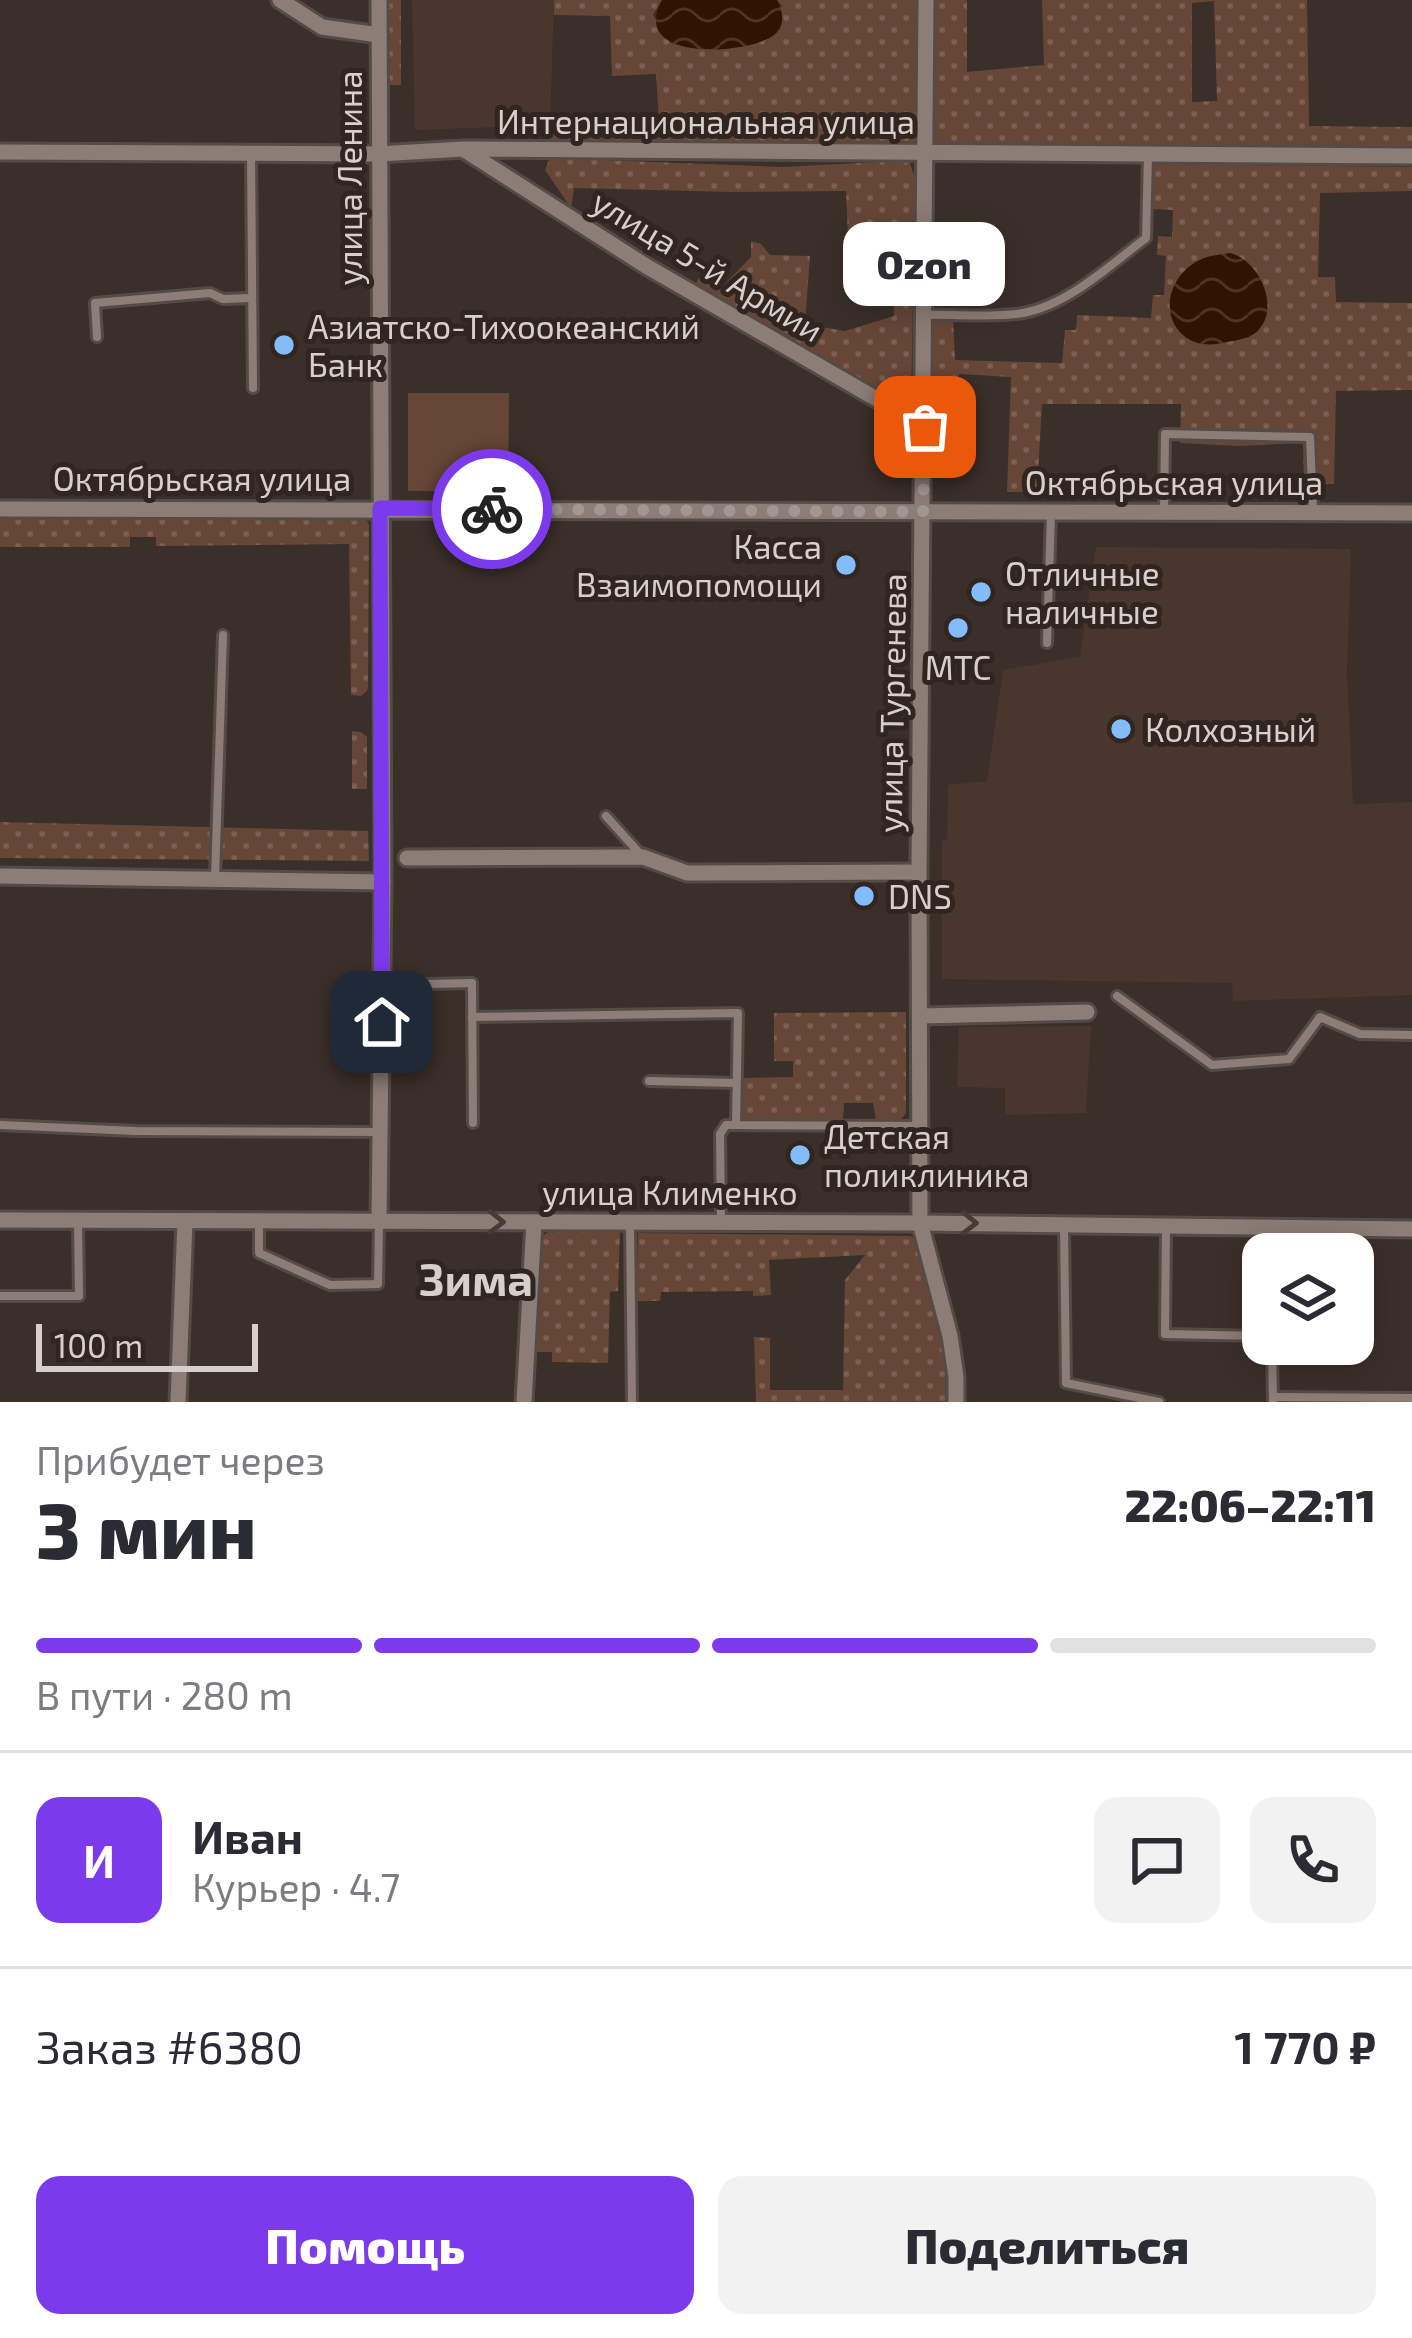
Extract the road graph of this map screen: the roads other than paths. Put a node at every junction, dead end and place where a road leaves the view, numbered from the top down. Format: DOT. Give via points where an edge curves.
graph roads {
  1 [pos="280,0"];
  2 [pos="380,0"];
  3 [pos="926,0"];
  4 [pos="379,35"];
  5 [pos="463,149"];
  6 [pos="0,152"];
  7 [pos="924,152"];
  8 [pos="251,154"];
  9 [pos="378,154"];
  10 [pos="1148,154"];
  11 [pos="1412,156"];
  12 [pos="252,298"];
  13 [pos="924,315"];
  14 [pos="97,338"];
  15 [pos="253,388"];
  16 [pos="925,427"];
  17 [pos="380,508"];
  18 [pos="0,509"];
  19 [pos="1051,511"];
  20 [pos="923,512"];
  21 [pos="1164,512"];
  22 [pos="1313,513"];
  23 [pos="1412,514"];
  24 [pos="223,635"];
  25 [pos="1047,643"];
  26 [pos="606,816"];
  27 [pos="643,857"];
  28 [pos="407,858"];
  29 [pos="919,872"];
  30 [pos="0,875"];
  31 [pos="215,879"];
  32 [pos="383,882"];
  33 [pos="382,985"];
  34 [pos="1118,996"];
  35 [pos="1087,1012"];
  36 [pos="920,1016"];
  37 [pos="472,1017"];
  38 [pos="1412,1035"];
  39 [pos="650,1081"];
  40 [pos="736,1083"];
  41 [pos="473,1123"];
  42 [pos="0,1125"];
  43 [pos="736,1125"];
  44 [pos="920,1126"];
  45 [pos="382,1132"];
  46 [pos="0,1220"];
  47 [pos="379,1220"];
  48 [pos="79,1221"];
  49 [pos="185,1221"];
  50 [pos="260,1221"];
  51 [pos="534,1222"];
  52 [pos="630,1222"];
  53 [pos="721,1222"];
  54 [pos="920,1222"];
  55 [pos="1064,1225"];
  56 [pos="1166,1227"];
  57 [pos="1269,1228"];
  58 [pos="1412,1229"];
  59 [pos="1269,1233"];
  60 [pos="0,1296"];
  61 [pos="1242,1336"];
  62 [pos="1272,1365"];
  63 [pos="1412,1398"];
  64 [pos="1273,1399"];
  65 [pos="178,1402"];
  66 [pos="524,1402"];
  67 [pos="632,1402"];
  68 [pos="956,1402"];
  69 [pos="1159,1402"];
  1 -- 4 [label="street" via="322,28"];
  2 -- 4 [label="street, улица Ленина"];
  3 -- 7 [label="street, улица Тургенева"];
  4 -- 9 [label="street, улица Ленина"];
  5 -- 7 [label="street, Интернациональная улица"];
  5 -- 9 [label="street, Интернациональная улица"];
  5 -- 16 [label="street, улица 5-й Армии"];
  6 -- 8 [label="street, Интернациональная улица"];
  7 -- 10 [label="street, Интернациональная улица"];
  7 -- 13 [label="street, улица Тургенева"];
  8 -- 9 [label="street, Интернациональная улица"];
  8 -- 12 [label="lane"];
  9 -- 17 [label="street, улица Ленина"];
  10 -- 11 [label="street, Интернациональная улица"];
  10 -- 13 [label="lane" via="1146,238 1100,272 1022,313"];
  12 -- 14 [label="lane" via="210,293 95,303"];
  12 -- 15 [label="lane"];
  13 -- 16 [label="street, улица Тургенева"];
  16 -- 20 [label="street, улица Тургенева"];
  17 -- 18 [label="street, Октябрьская улица"];
  17 -- 20 [label="street, Октябрьская улица"];
  17 -- 32 [label="street, улица Ленина"];
  19 -- 20 [label="street, Октябрьская улица"];
  19 -- 21 [label="street, Октябрьская улица"];
  19 -- 25 [label="lane"];
  20 -- 29 [label="street, улица Тургенева"];
  21 -- 22 [label="street, Октябрьская улица"];
  21 -- 22 [label="lane" via="1165,434 1310,437"];
  22 -- 23 [label="street, Октябрьская улица"];
  24 -- 31 [label="lane"];
  26 -- 27 [label="lane"];
  27 -- 28 [label="street"];
  27 -- 29 [label="street" via="687,873"];
  29 -- 36 [label="street, улица Тургенева"];
  30 -- 31 [label="street"];
  31 -- 32 [label="street"];
  32 -- 33 [label="street, улица Ленина"];
  33 -- 37 [label="lane" via="472,983"];
  33 -- 45 [label="street, улица Ленина"];
  34 -- 38 [label="lane" via="1212,1065 1289,1059 1321,1017 1360,1034"];
  35 -- 36 [label="street"];
  36 -- 44 [label="street, улица Тургенева"];
  37 -- 40 [label="lane" via="738,1012"];
  37 -- 41 [label="lane"];
  39 -- 40 [label="lane"];
  40 -- 43 [label="lane"];
  42 -- 45 [label="lane"];
  43 -- 44 [label="lane"];
  43 -- 53 [label="lane" via="720,1135"];
  44 -- 54 [label="street, улица Тургенева"];
  45 -- 47 [label="street, улица Ленина"];
  46 -- 48 [label="street, улица Клименко"];
  47 -- 50 [label="street, улица Клименко"];
  47 -- 50 [label="lane" via="378,1284 330,1285 260,1253"];
  47 -- 51 [label="street, улица Клименко, one-way"];
  48 -- 49 [label="street, улица Клименко"];
  48 -- 60 [label="lane" via="79,1296"];
  49 -- 50 [label="street, улица Клименко"];
  49 -- 65 [label="street"];
  51 -- 52 [label="street, улица Клименко"];
  51 -- 66 [label="street"];
  52 -- 53 [label="street, улица Клименко"];
  52 -- 67 [label="lane"];
  53 -- 54 [label="street, улица Клименко"];
  54 -- 55 [label="street, улица Клименко, one-way"];
  54 -- 68 [label="street, улица Тургенева" via="950,1336"];
  55 -- 56 [label="street, улица Клименко"];
  55 -- 69 [label="lane" via="1066,1383"];
  56 -- 57 [label="street, улица Клименко"];
  56 -- 61 [label="lane" via="1165,1334"];
  57 -- 58 [label="street, улица Клименко"];
  57 -- 59 [label="lane"];
  62 -- 64 [label="lane"];
  63 -- 64 [label="lane"];
}
